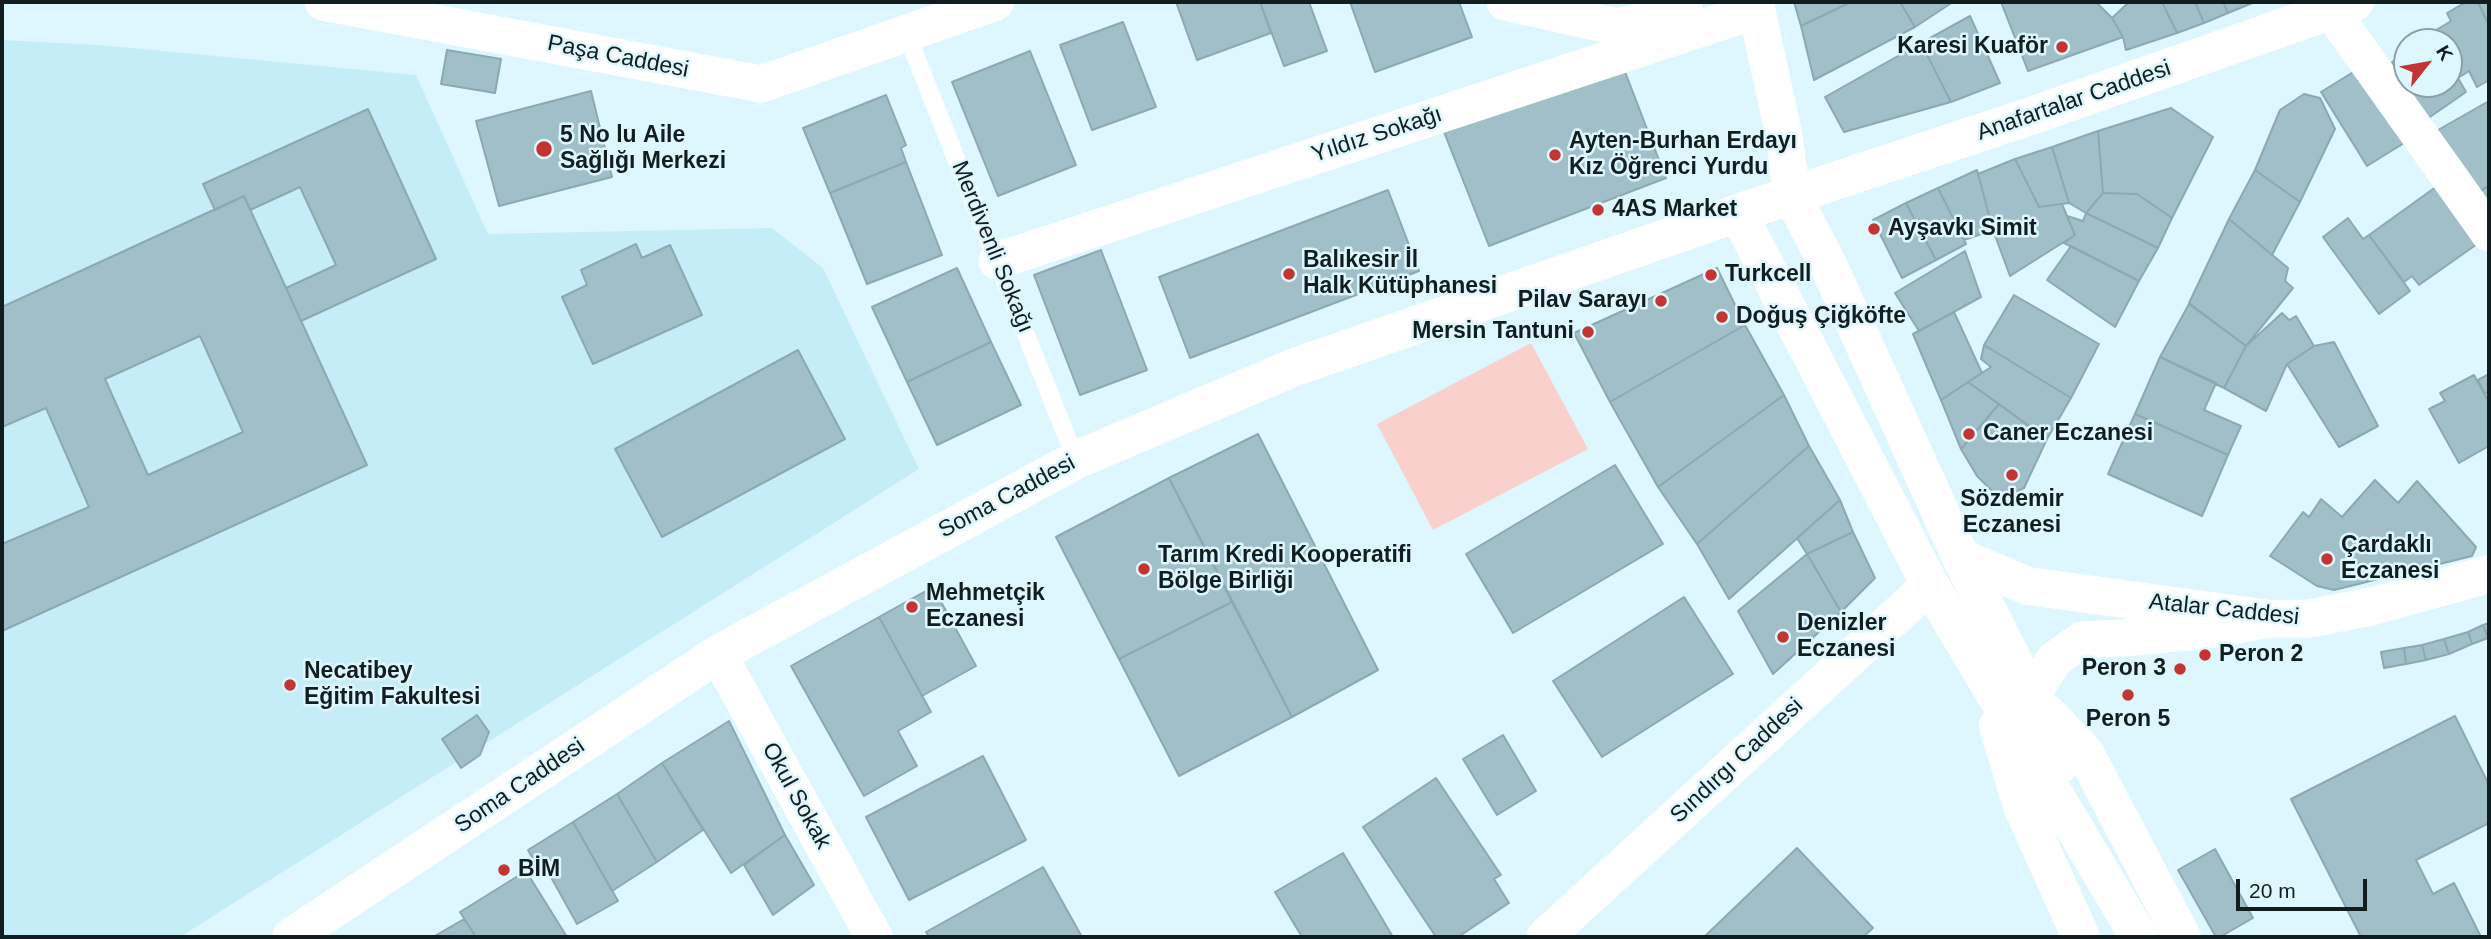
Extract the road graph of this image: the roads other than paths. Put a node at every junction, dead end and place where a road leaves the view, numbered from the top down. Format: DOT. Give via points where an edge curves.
graph roads {
  1 [pos="323,2"];
  2 [pos="996,2"];
  3 [pos="1505,2"];
  4 [pos="1756,6"];
  5 [pos="2344,7"];
  6 [pos="907,35"];
  7 [pos="1792,195"];
  8 [pos="1738,213"];
  9 [pos="2489,233"];
  10 [pos="998,261"];
  11 [pos="1076,460"];
  12 [pos="1961,558"];
  13 [pos="2489,574"];
  14 [pos="1930,585"];
  15 [pos="2270,619"];
  16 [pos="718,654"];
  17 [pos="1981,671"];
  18 [pos="2031,696"];
  19 [pos="2116,895"];
  20 [pos="291,937"];
  21 [pos="874,937"];
  22 [pos="1545,937"];
  23 [pos="2081,937"];
  24 [pos="2139,937"];
  25 [pos="2182,937"];
  1 -- 6 [label="street, Paşa Caddesi" via="761,84"];
  2 -- 6 [label="street, Paşa Caddesi"];
  3 -- 4 [label="street" via="1617,27 1722,4"];
  4 -- 7 [label="street"];
  4 -- 10 [label="street, Yıldız Sokağı"];
  5 -- 7 [label="main road, Anafartalar Caddesi"];
  5 -- 9 [label="street"];
  6 -- 10 [label="lane, Merdivenli Sokağı"];
  7 -- 8 [label="main road, Soma Caddesi"];
  7 -- 12 [label="main road"];
  8 -- 11 [label="main road, Soma Caddesi" via="1295,367"];
  8 -- 14 [label="main road"];
  10 -- 11 [label="lane, Merdivenli Sokağı"];
  11 -- 16 [label="main road, Soma Caddesi"];
  12 -- 15 [label="main road, Atalar Caddesi" via="2028,586"];
  12 -- 18 [label="main road"];
  13 -- 15 [label="main road, Atalar Caddesi" via="2373,606 2307,619"];
  14 -- 17 [label="main road"];
  14 -- 22 [label="street, Sındırgı Caddesi"];
  15 -- 18 [label="street" via="2213,629 2082,640 2054,660"];
  16 -- 20 [label="main road, Soma Caddesi"];
  16 -- 21 [label="street, Okul Sokak"];
  17 -- 19 [label="main road"];
  17 -- 23 [label="main road" via="2022,806"];
  18 -- 19 [label="main road"];
  18 -- 25 [label="main road" via="2085,753"];
  19 -- 24 [label="main road"];
}
